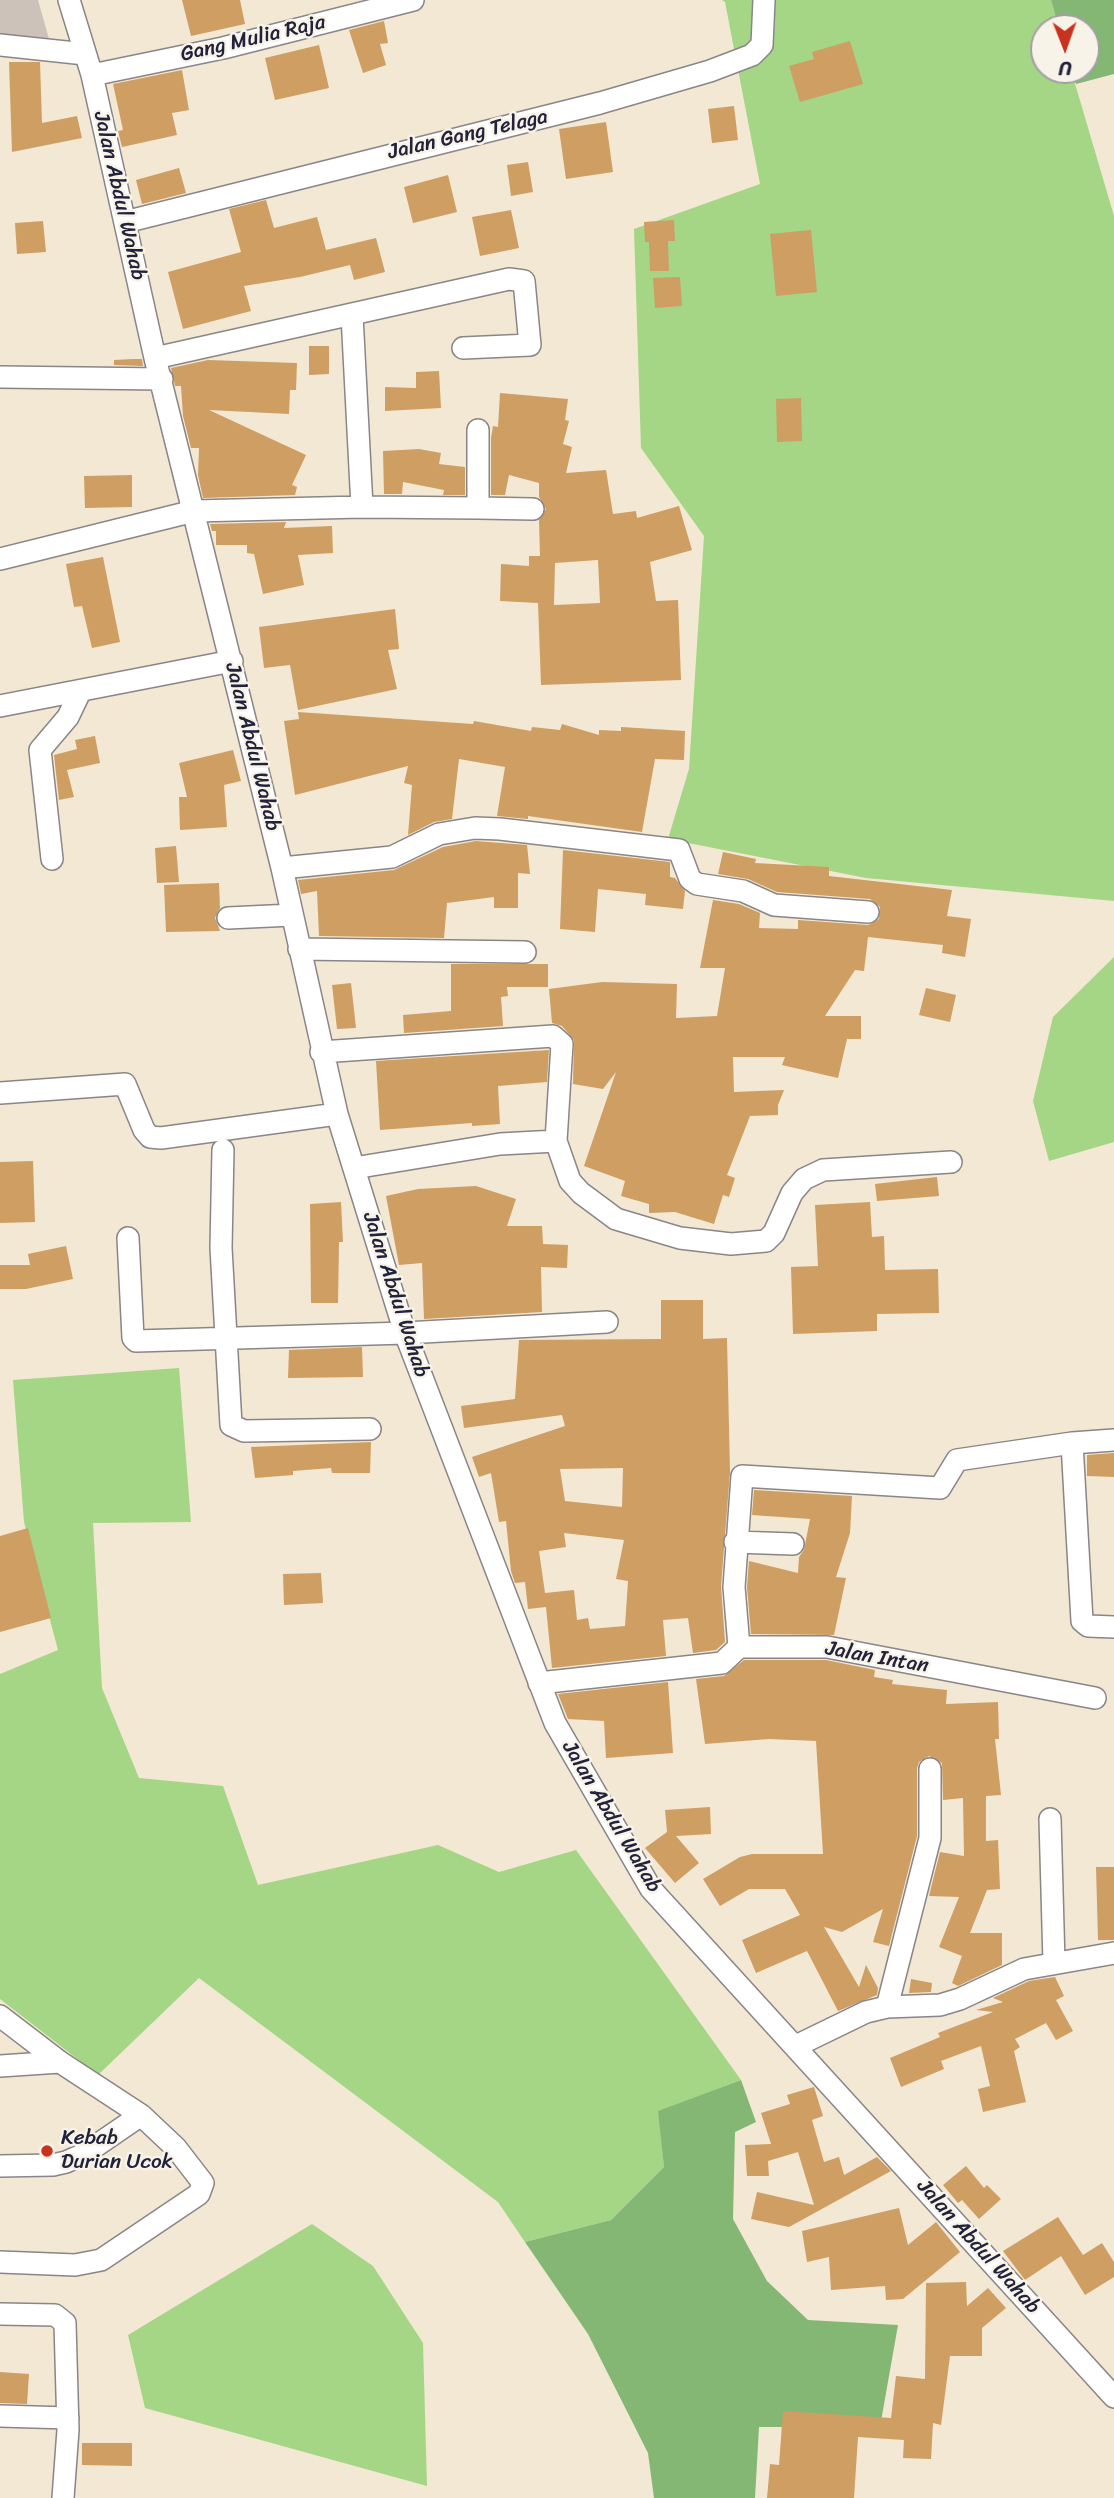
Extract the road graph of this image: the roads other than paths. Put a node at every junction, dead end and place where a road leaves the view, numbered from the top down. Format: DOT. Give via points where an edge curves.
graph roads {
  1 [pos="69,0"];
  2 [pos="413,0"];
  3 [pos="764,0"];
  4 [pos="0,45"];
  5 [pos="85,54"];
  6 [pos="92,75"];
  7 [pos="125,222"];
  8 [pos="352,316"];
  9 [pos="463,348"];
  10 [pos="155,358"];
  11 [pos="0,377"];
  12 [pos="162,379"];
  13 [pos="478,430"];
  14 [pos="362,507"];
  15 [pos="478,508"];
  16 [pos="533,509"];
  17 [pos="194,511"];
  18 [pos="0,559"];
  19 [pos="232,661"];
  20 [pos="80,692"];
  21 [pos="0,706"];
  22 [pos="52,859"];
  23 [pos="282,868"];
  24 [pos="868,912"];
  25 [pos="292,915"];
  26 [pos="228,918"];
  27 [pos="299,949"];
  28 [pos="525,952"];
  29 [pos="321,1052"];
  30 [pos="0,1093"];
  31 [pos="337,1114"];
  32 [pos="556,1141"];
  33 [pos="223,1150"];
  34 [pos="951,1162"];
  35 [pos="354,1168"];
  36 [pos="128,1238"];
  37 [pos="607,1322"];
  38 [pos="405,1333"];
  39 [pos="226,1337"];
  40 [pos="370,1429"];
  41 [pos="1114,1440"];
  42 [pos="1072,1443"];
  43 [pos="735,1542"];
  44 [pos="793,1544"];
  45 [pos="1114,1627"];
  46 [pos="739,1647"];
  47 [pos="539,1683"];
  48 [pos="1095,1698"];
  49 [pos="930,1769"];
  50 [pos="1049,1819"];
  51 [pos="1114,1953"];
  52 [pos="1054,1963"];
  53 [pos="887,2007"];
  54 [pos="0,2015"];
  55 [pos="796,2046"];
  56 [pos="60,2062"];
  57 [pos="0,2066"];
  58 [pos="141,2115"];
  59 [pos="0,2166"];
  60 [pos="0,2262"];
  61 [pos="0,2314"];
  62 [pos="1114,2396"];
  63 [pos="0,2416"];
  64 [pos="68,2418"];
  65 [pos="63,2498"];
  1 -- 5 [label="street, Jalan Abdul Wahab"];
  2 -- 6 [label="street, Gang Mulia Raja" via="223,48"];
  3 -- 7 [label="street, Jalan Gang Telaga" via="762,45 752,55 710,71"];
  4 -- 5 [label="street"];
  5 -- 6 [label="street, Jalan Abdul Wahab"];
  6 -- 7 [label="street, Jalan Abdul Wahab"];
  7 -- 10 [label="street, Jalan Abdul Wahab"];
  8 -- 9 [label="street" via="509,279 524,281 530,345"];
  8 -- 10 [label="street"];
  8 -- 14 [label="street"];
  10 -- 12 [label="street, Jalan Abdul Wahab"];
  11 -- 12 [label="street"];
  12 -- 17 [label="street, Jalan Abdul Wahab"];
  13 -- 15 [label="street"];
  14 -- 15 [label="street"];
  14 -- 17 [label="street"];
  15 -- 16 [label="street"];
  17 -- 18 [label="street"];
  17 -- 19 [label="street, Jalan Abdul Wahab"];
  19 -- 20 [label="street"];
  19 -- 23 [label="street, Jalan Abdul Wahab"];
  20 -- 21 [label="street"];
  20 -- 22 [label="street" via="68,717 40,750"];
  23 -- 24 [label="street" via="392,857 439,835 475,828 679,850 690,879 697,884 743,891 774,905"];
  23 -- 25 [label="street, Jalan Abdul Wahab"];
  25 -- 26 [label="street"];
  25 -- 27 [label="street, Jalan Abdul Wahab"];
  27 -- 28 [label="street"];
  27 -- 29 [label="street, Jalan Abdul Wahab"];
  29 -- 31 [label="street, Jalan Abdul Wahab"];
  29 -- 32 [label="street" via="553,1036 562,1044"];
  30 -- 31 [label="street" via="125,1084 144,1130 149,1137 161,1138"];
  31 -- 35 [label="street, Jalan Abdul Wahab"];
  32 -- 34 [label="street" via="570,1181 616,1219 680,1238 732,1244 766,1241 792,1193 804,1179 823,1170"];
  32 -- 35 [label="street" via="500,1144"];
  33 -- 39 [label="street" via="221,1248"];
  35 -- 38 [label="street, Jalan Abdul Wahab"];
  36 -- 39 [label="street" via="133,1338 141,1342"];
  37 -- 38 [label="street"];
  38 -- 39 [label="street"];
  38 -- 47 [label="street, Jalan Abdul Wahab"];
  39 -- 40 [label="street" via="229,1419 236,1430"];
  41 -- 42 [label="street"];
  42 -- 43 [label="street" via="957,1460 940,1488 742,1476"];
  42 -- 45 [label="street" via="1082,1621 1088,1626"];
  43 -- 44 [label="street"];
  43 -- 46 [label="street" via="733,1587"];
  46 -- 47 [label="street" via="722,1663"];
  46 -- 48 [label="street, Jalan Intan" via="842,1648"];
  47 -- 55 [label="street, Jalan Abdul Wahab" via="576,1764 651,1889"];
  49 -- 53 [label="street" via="930,1838"];
  50 -- 52 [label="street"];
  51 -- 52 [label="street"];
  52 -- 53 [label="street" via="1024,1969 940,2005"];
  53 -- 55 [label="street" via="866,2012"];
  54 -- 56 [label="street"];
  55 -- 62 [label="street, Jalan Abdul Wahab"];
  56 -- 57 [label="street"];
  56 -- 58 [label="street"];
  58 -- 59 [label="street" via="85,2154 66,2161"];
  58 -- 60 [label="street" via="201,2178 199,2194 87,2265"];
  61 -- 64 [label="street" via="61,2317 65,2323"];
  63 -- 64 [label="street"];
  64 -- 65 [label="street"];
}
